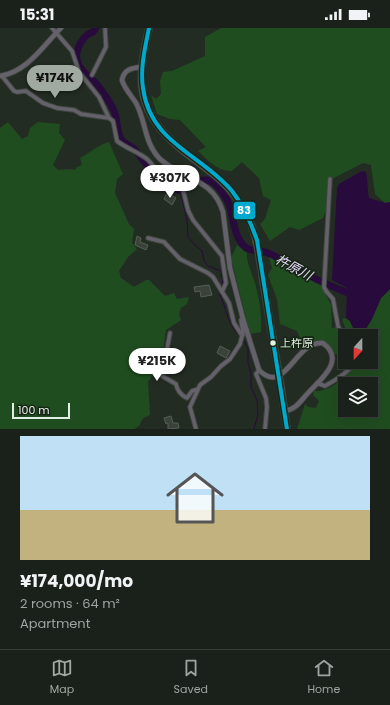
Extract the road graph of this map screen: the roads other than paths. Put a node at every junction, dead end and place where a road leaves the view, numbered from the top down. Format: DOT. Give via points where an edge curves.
graph roads {
  1 [pos="52,28"];
  2 [pos="61,28"];
  3 [pos="105,28"];
  4 [pos="149,28"];
  5 [pos="56,33"];
  6 [pos="142,67"];
  7 [pos="92,75"];
  8 [pos="1,76"];
  9 [pos="109,118"];
  10 [pos="187,175"];
  11 [pos="330,179"];
  12 [pos="180,187"];
  13 [pos="148,238"];
  14 [pos="220,290"];
  15 [pos="243,319"];
  16 [pos="339,329"];
  17 [pos="170,334"];
  18 [pos="242,337"];
  19 [pos="349,369"];
  20 [pos="259,370"];
  21 [pos="318,383"];
  22 [pos="198,389"];
  23 [pos="285,411"];
  24 [pos="196,429"];
  25 [pos="265,429"];
  26 [pos="288,429"];
  1 -- 5 [label="street"];
  2 -- 5 [label="street"];
  3 -- 7 [label="street" via="106,47"];
  4 -- 6 [label="highway"];
  5 -- 8 [label="street" via="23,67"];
  5 -- 9 [label="street" via="72,51 79,72 99,97"];
  6 -- 10 [label="street" via="126,71 123,84 138,107 146,137 155,153 165,163"];
  6 -- 23 [label="highway, bridge" via="145,99 151,116 161,132 216,175 233,192 248,216 257,240"];
  8 -- 9 [label="street" via="14,91 28,92 43,103 81,114"];
  9 -- 12 [label="street" via="113,121 118,141 146,158 166,183"];
  10 -- 12 [label="street"];
  10 -- 15 [label="street" via="207,186 221,204 230,268"];
  11 -- 16 [label="street" via="324,287 335,304"];
  12 -- 14 [label="street" via="193,220 222,256 226,283"];
  13 -- 14 [label="street" via="164,242 180,260 208,273"];
  14 -- 18 [label="street" via="230,304 234,323"];
  15 -- 18 [label="street"];
  15 -- 20 [label="street"];
  17 -- 22 [label="street" via="166,360 160,372 162,376 176,384 177,389 187,398 192,391"];
  18 -- 22 [label="street" via="230,359"];
  19 -- 21 [label="street" via="325,386"];
  20 -- 21 [label="street" via="266,375 277,376 284,373 308,346 323,343 333,358 330,368"];
  20 -- 25 [label="street" via="256,374 267,402"];
  21 -- 23 [label="street" via="294,408"];
  22 -- 24 [label="street" via="190,407"];
  23 -- 26 [label="highway"];
}
